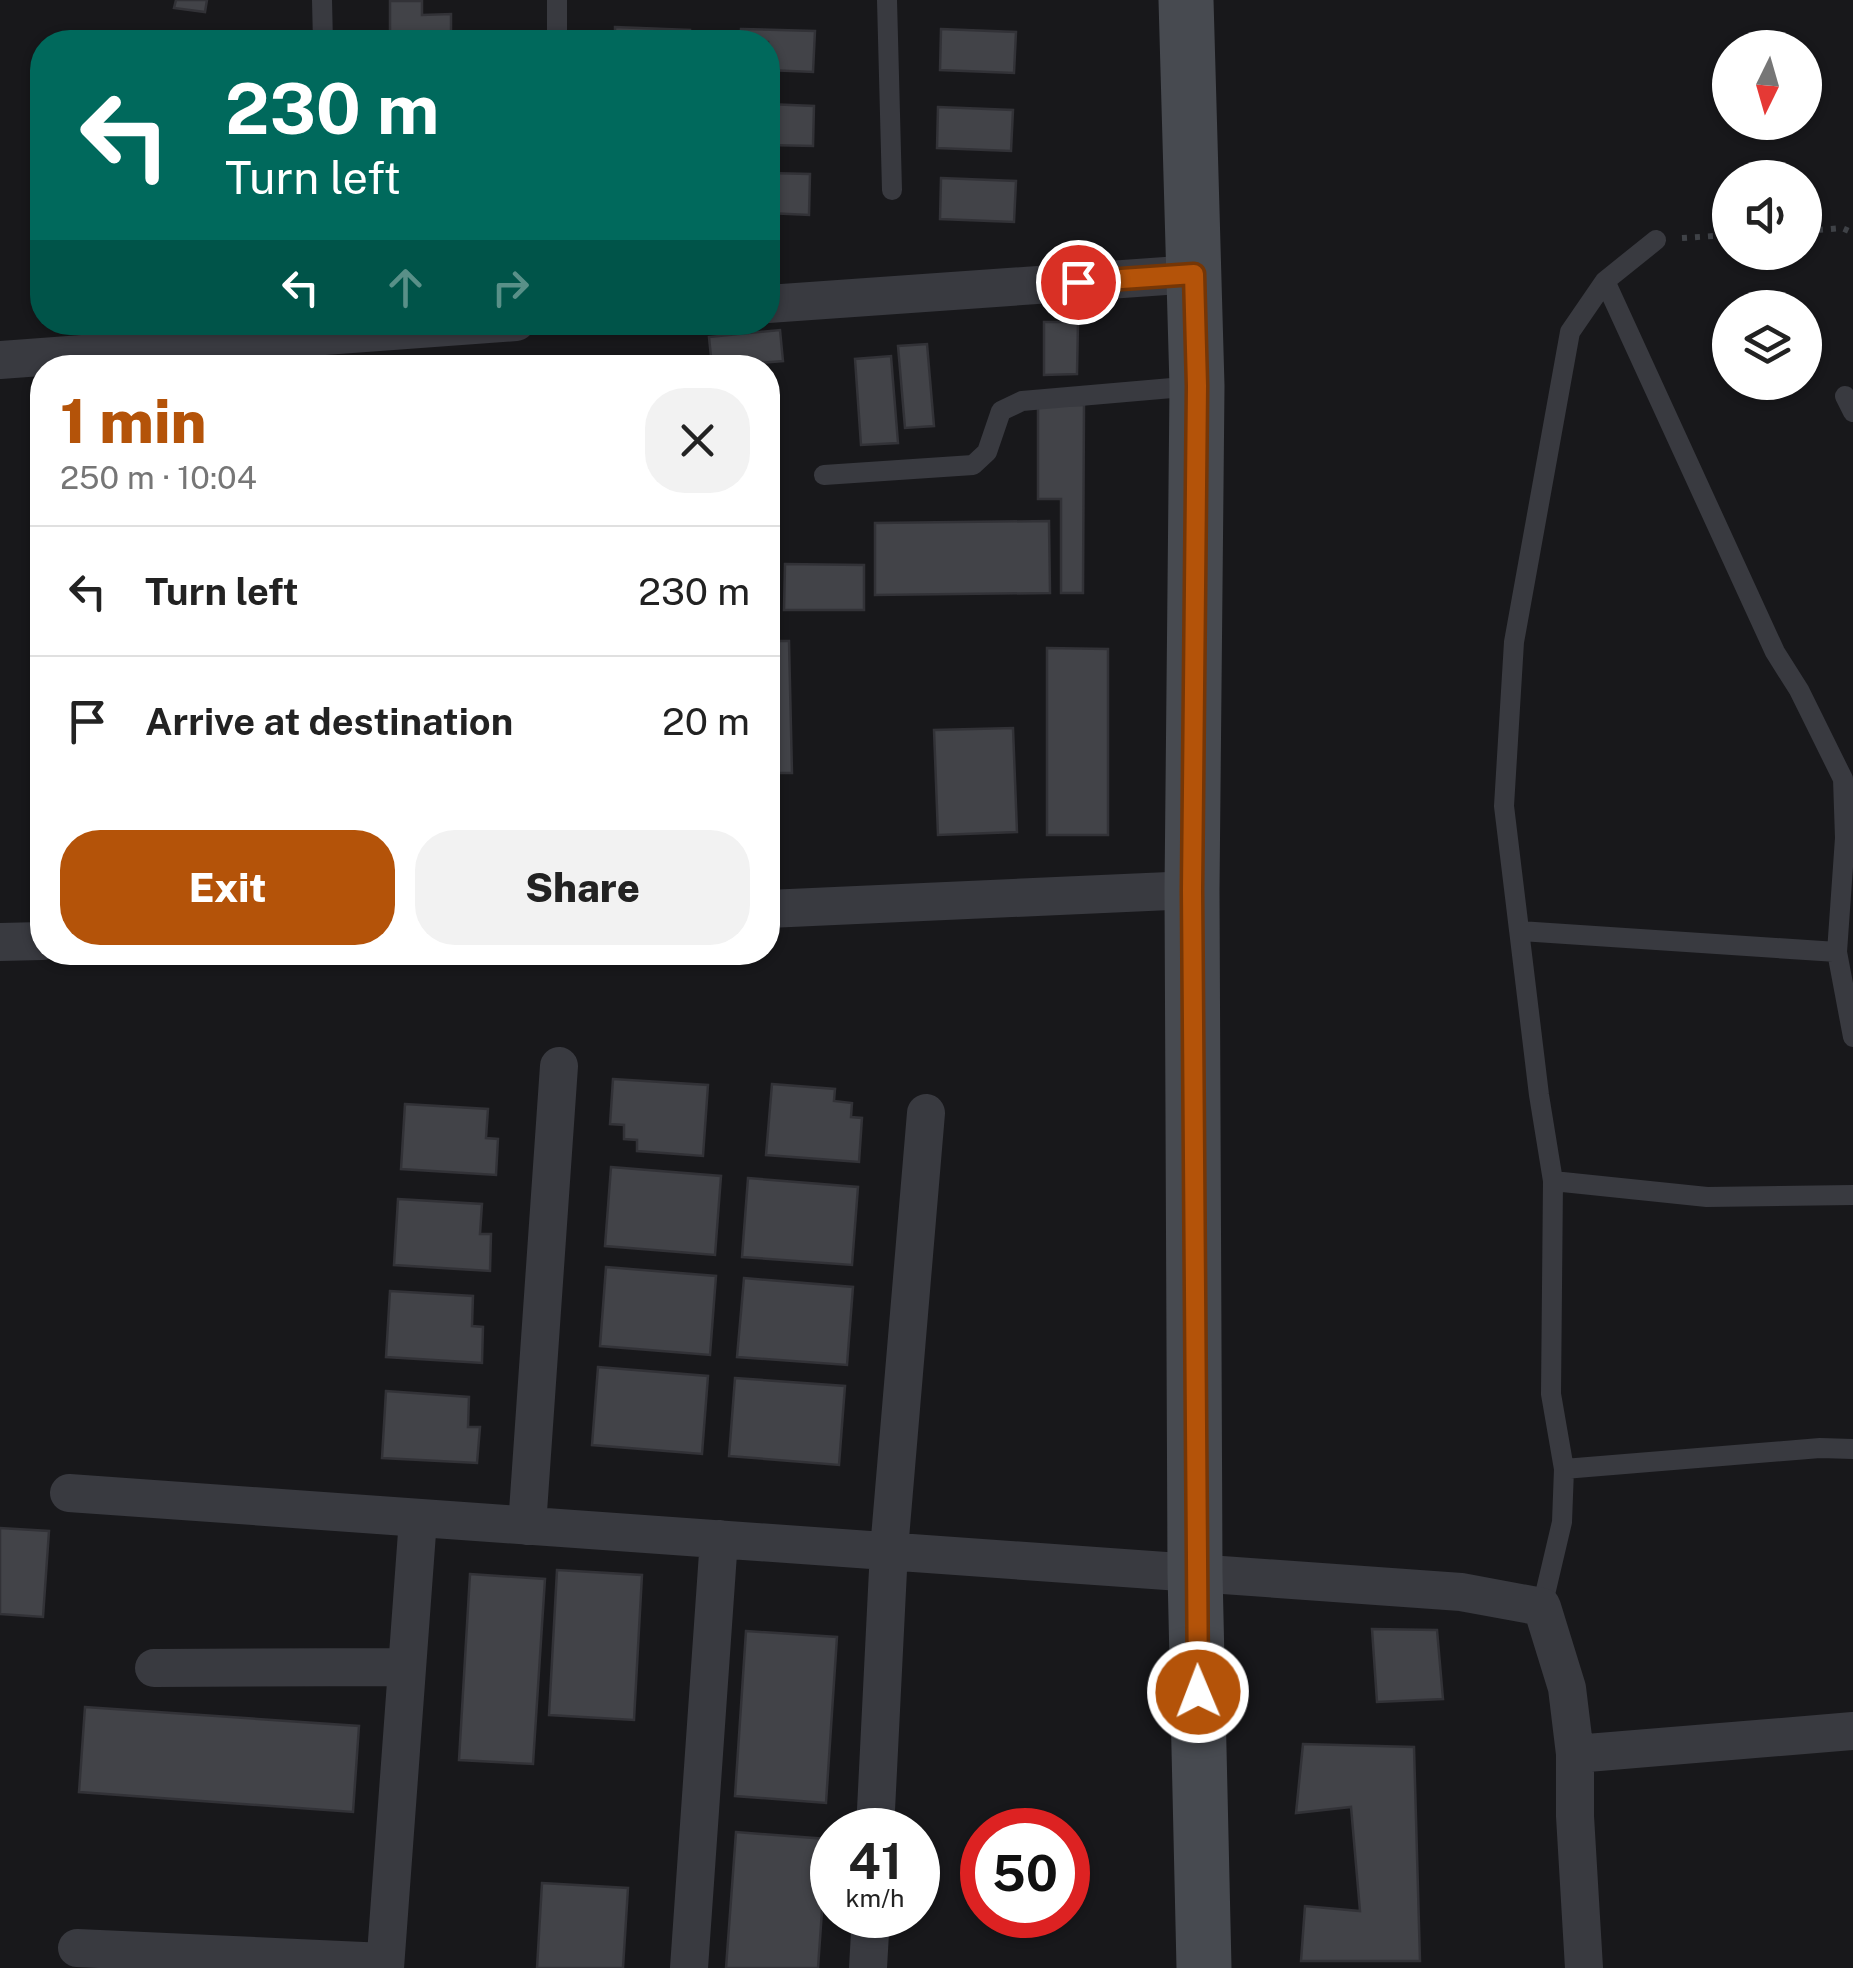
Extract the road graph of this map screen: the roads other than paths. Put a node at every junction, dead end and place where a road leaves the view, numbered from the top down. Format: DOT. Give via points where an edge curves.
graph roads {
  1 [pos="322,0"];
  2 [pos="557,0"];
  3 [pos="887,0"];
  4 [pos="1186,0"];
  5 [pos="323,30"];
  6 [pos="558,30"];
  7 [pos="892,190"];
  8 [pos="1656,240"];
  9 [pos="1194,274"];
  10 [pos="1605,281"];
  11 [pos="780,303"];
  12 [pos="339,335"];
  13 [pos="68,355"];
  14 [pos="30,358"];
  15 [pos="0,360"];
  16 [pos="1197,386"];
  17 [pos="824,475"];
  18 [pos="1192,890"];
  19 [pos="780,908"];
  20 [pos="1519,931"];
  21 [pos="30,941"];
  22 [pos="0,942"];
  23 [pos="1837,952"];
  24 [pos="1853,1037"];
  25 [pos="559,1066"];
  26 [pos="926,1113"];
  27 [pos="1553,1181"];
  28 [pos="1853,1195"];
  29 [pos="1853,1449"];
  30 [pos="1564,1469"];
  31 [pos="69,1493"];
  32 [pos="418,1520"];
  33 [pos="527,1526"];
  34 [pos="720,1539"];
  35 [pos="889,1550"];
  36 [pos="1195,1574"];
  37 [pos="1542,1606"];
  38 [pos="154,1668"];
  39 [pos="408,1668"];
  40 [pos="1853,1731"];
  41 [pos="1575,1754"];
  42 [pos="876,1808"];
  43 [pos="869,1938"];
  44 [pos="77,1948"];
  45 [pos="385,1965"];
  46 [pos="690,1968"];
  47 [pos="868,1968"];
  48 [pos="1204,1968"];
  49 [pos="1584,1968"];
  1 -- 5 [label="lane"];
  2 -- 6 [label="lane"];
  3 -- 7 [label="lane"];
  4 -- 9 [label="main road"];
  8 -- 10 [label="lane"];
  9 -- 11 [label="street"];
  9 -- 16 [label="main road"];
  10 -- 20 [label="lane" via="1570,332 1514,642 1504,806"];
  10 -- 23 [label="lane" via="1775,652 1842,778"];
  12 -- 13 [label="street"];
  14 -- 15 [label="street"];
  16 -- 17 [label="lane" via="1022,400 1000,410 987,452 973,466"];
  16 -- 18 [label="main road"];
  18 -- 19 [label="street"];
  18 -- 36 [label="main road"];
  20 -- 23 [label="lane"];
  20 -- 27 [label="lane"];
  21 -- 22 [label="street"];
  23 -- 24 [label="lane"];
  25 -- 33 [label="street"];
  26 -- 35 [label="street"];
  27 -- 28 [label="lane" via="1707,1197"];
  27 -- 30 [label="lane" via="1551,1394"];
  29 -- 30 [label="lane"];
  30 -- 37 [label="lane" via="1562,1522"];
  31 -- 32 [label="street"];
  32 -- 33 [label="street"];
  32 -- 39 [label="street"];
  33 -- 34 [label="street"];
  34 -- 35 [label="street"];
  34 -- 46 [label="street"];
  35 -- 36 [label="street"];
  35 -- 42 [label="street"];
  36 -- 37 [label="street" via="1461,1592"];
  36 -- 48 [label="main road"];
  37 -- 41 [label="street" via="1567,1688"];
  38 -- 39 [label="street"];
  39 -- 45 [label="street"];
  40 -- 41 [label="street"];
  41 -- 49 [label="street"];
  43 -- 47 [label="street"];
  44 -- 45 [label="street"];
}
